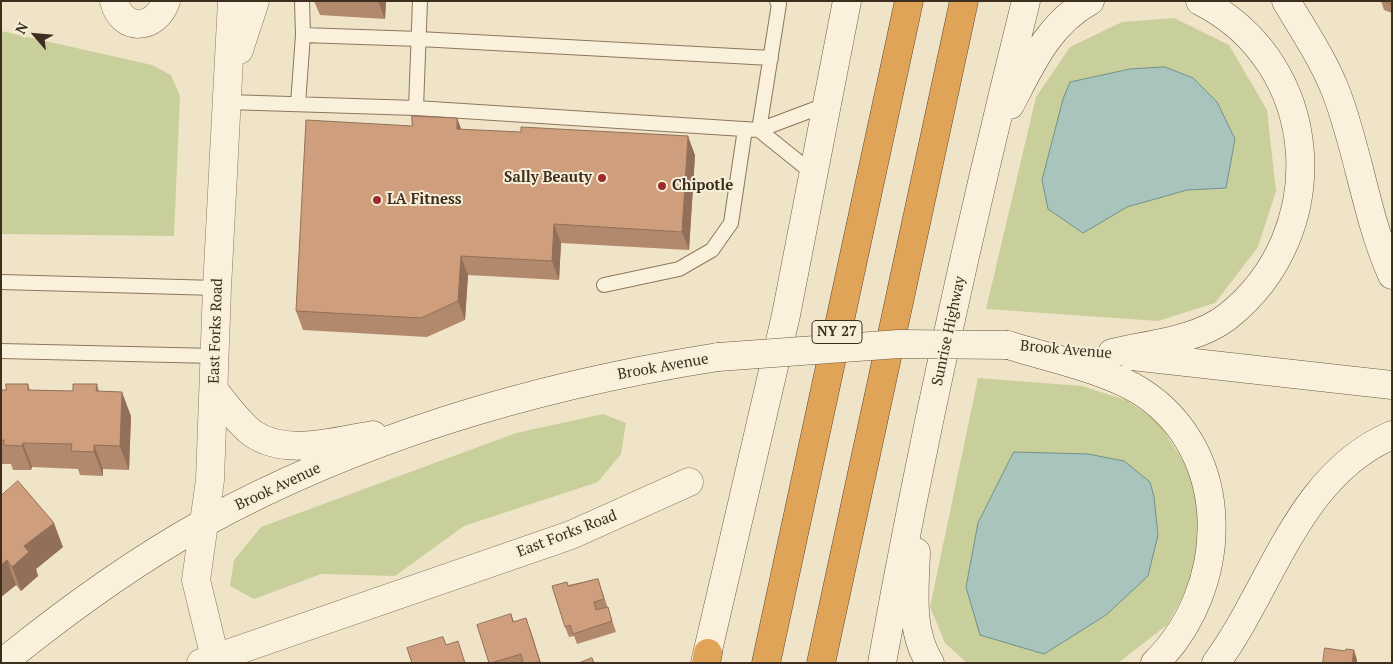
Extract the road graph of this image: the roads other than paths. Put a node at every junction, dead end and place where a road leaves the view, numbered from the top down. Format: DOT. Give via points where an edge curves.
graph roads {
  1 [pos="114,1"];
  2 [pos="166,1"];
  3 [pos="232,1"];
  4 [pos="255,1"];
  5 [pos="302,1"];
  6 [pos="420,1"];
  7 [pos="777,1"];
  8 [pos="847,1"];
  9 [pos="909,1"];
  10 [pos="964,1"];
  11 [pos="1026,1"];
  12 [pos="1090,1"];
  13 [pos="1200,1"];
  14 [pos="1286,1"];
  15 [pos="303,35"];
  16 [pos="419,39"];
  17 [pos="770,58"];
  18 [pos="227,92"];
  19 [pos="298,104"];
  20 [pos="828,104"];
  21 [pos="416,108"];
  22 [pos="752,129"];
  23 [pos="989,146"];
  24 [pos="814,175"];
  25 [pos="1392,275"];
  26 [pos="1,282"];
  27 [pos="604,285"];
  28 [pos="216,288"];
  29 [pos="1008,345"];
  30 [pos="1,350"];
  31 [pos="1112,353"];
  32 [pos="215,356"];
  33 [pos="1392,385"];
  34 [pos="214,390"];
  35 [pos="424,428"];
  36 [pos="1392,435"];
  37 [pos="689,482"];
  38 [pos="916,484"];
  39 [pos="204,523"];
  40 [pos="208,660"];
  41 [pos="706,660"];
  42 [pos="2,663"];
  43 [pos="766,663"];
  44 [pos="821,663"];
  45 [pos="882,663"];
  46 [pos="930,663"];
  47 [pos="1155,663"];
  48 [pos="1216,663"];
  1 -- 2 [label="main road" via="122,17 138,24 151,22 159,16"];
  3 -- 18 [label="main road, East Forks Road"];
  4 -- 18 [label="main road"];
  5 -- 15 [label="lane"];
  6 -- 16 [label="lane"];
  7 -- 17 [label="lane"];
  8 -- 20 [label="main road"];
  9 -- 43 [label="highway, NY 27"];
  10 -- 44 [label="highway"];
  11 -- 23 [label="main road, Sunrise Highway"];
  12 -- 23 [label="main road" via="1069,15 1044,42"];
  13 -- 31 [label="main road" via="1247,33 1276,71 1290,100 1300,152 1293,220 1270,267 1248,296 1226,317 1189,335"];
  14 -- 25 [label="main road" via="1315,47 1336,93 1376,232"];
  15 -- 16 [label="lane"];
  15 -- 19 [label="lane"];
  16 -- 17 [label="lane"];
  16 -- 21 [label="lane"];
  17 -- 22 [label="lane"];
  18 -- 19 [label="lane"];
  18 -- 28 [label="main road, East Forks Road"];
  19 -- 21 [label="lane"];
  20 -- 22 [label="lane"];
  20 -- 24 [label="main road"];
  21 -- 22 [label="lane"];
  22 -- 24 [label="lane"];
  22 -- 27 [label="lane" via="731,223 712,250 679,269"];
  23 -- 38 [label="main road, Sunrise Highway"];
  24 -- 41 [label="main road" via="786,315"];
  26 -- 28 [label="lane"];
  28 -- 32 [label="main road, East Forks Road"];
  29 -- 31 [label="main road, Brook Avenue"];
  29 -- 35 [label="main road, Brook Avenue, bridge" via="890,344 718,357 552,389"];
  29 -- 47 [label="main road" via="1118,379 1142,392 1175,421 1200,463 1212,512 1210,562 1193,613"];
  30 -- 32 [label="lane"];
  31 -- 33 [label="main road, Brook Avenue"];
  32 -- 34 [label="main road, East Forks Road"];
  34 -- 35 [label="main road" via="253,434 284,446"];
  34 -- 39 [label="main road, East Forks Road" via="210,480"];
  35 -- 39 [label="main road, Brook Avenue" via="289,480"];
  36 -- 48 [label="main road" via="1351,460 1321,488"];
  37 -- 40 [label="main road, East Forks Road" via="571,535"];
  38 -- 45 [label="main road, Sunrise Highway"];
  38 -- 46 [label="main road" via="916,619 922,648"];
  39 -- 40 [label="main road, East Forks Road" via="196,580"];
  39 -- 42 [label="main road, Brook Avenue" via="116,577"];
}
